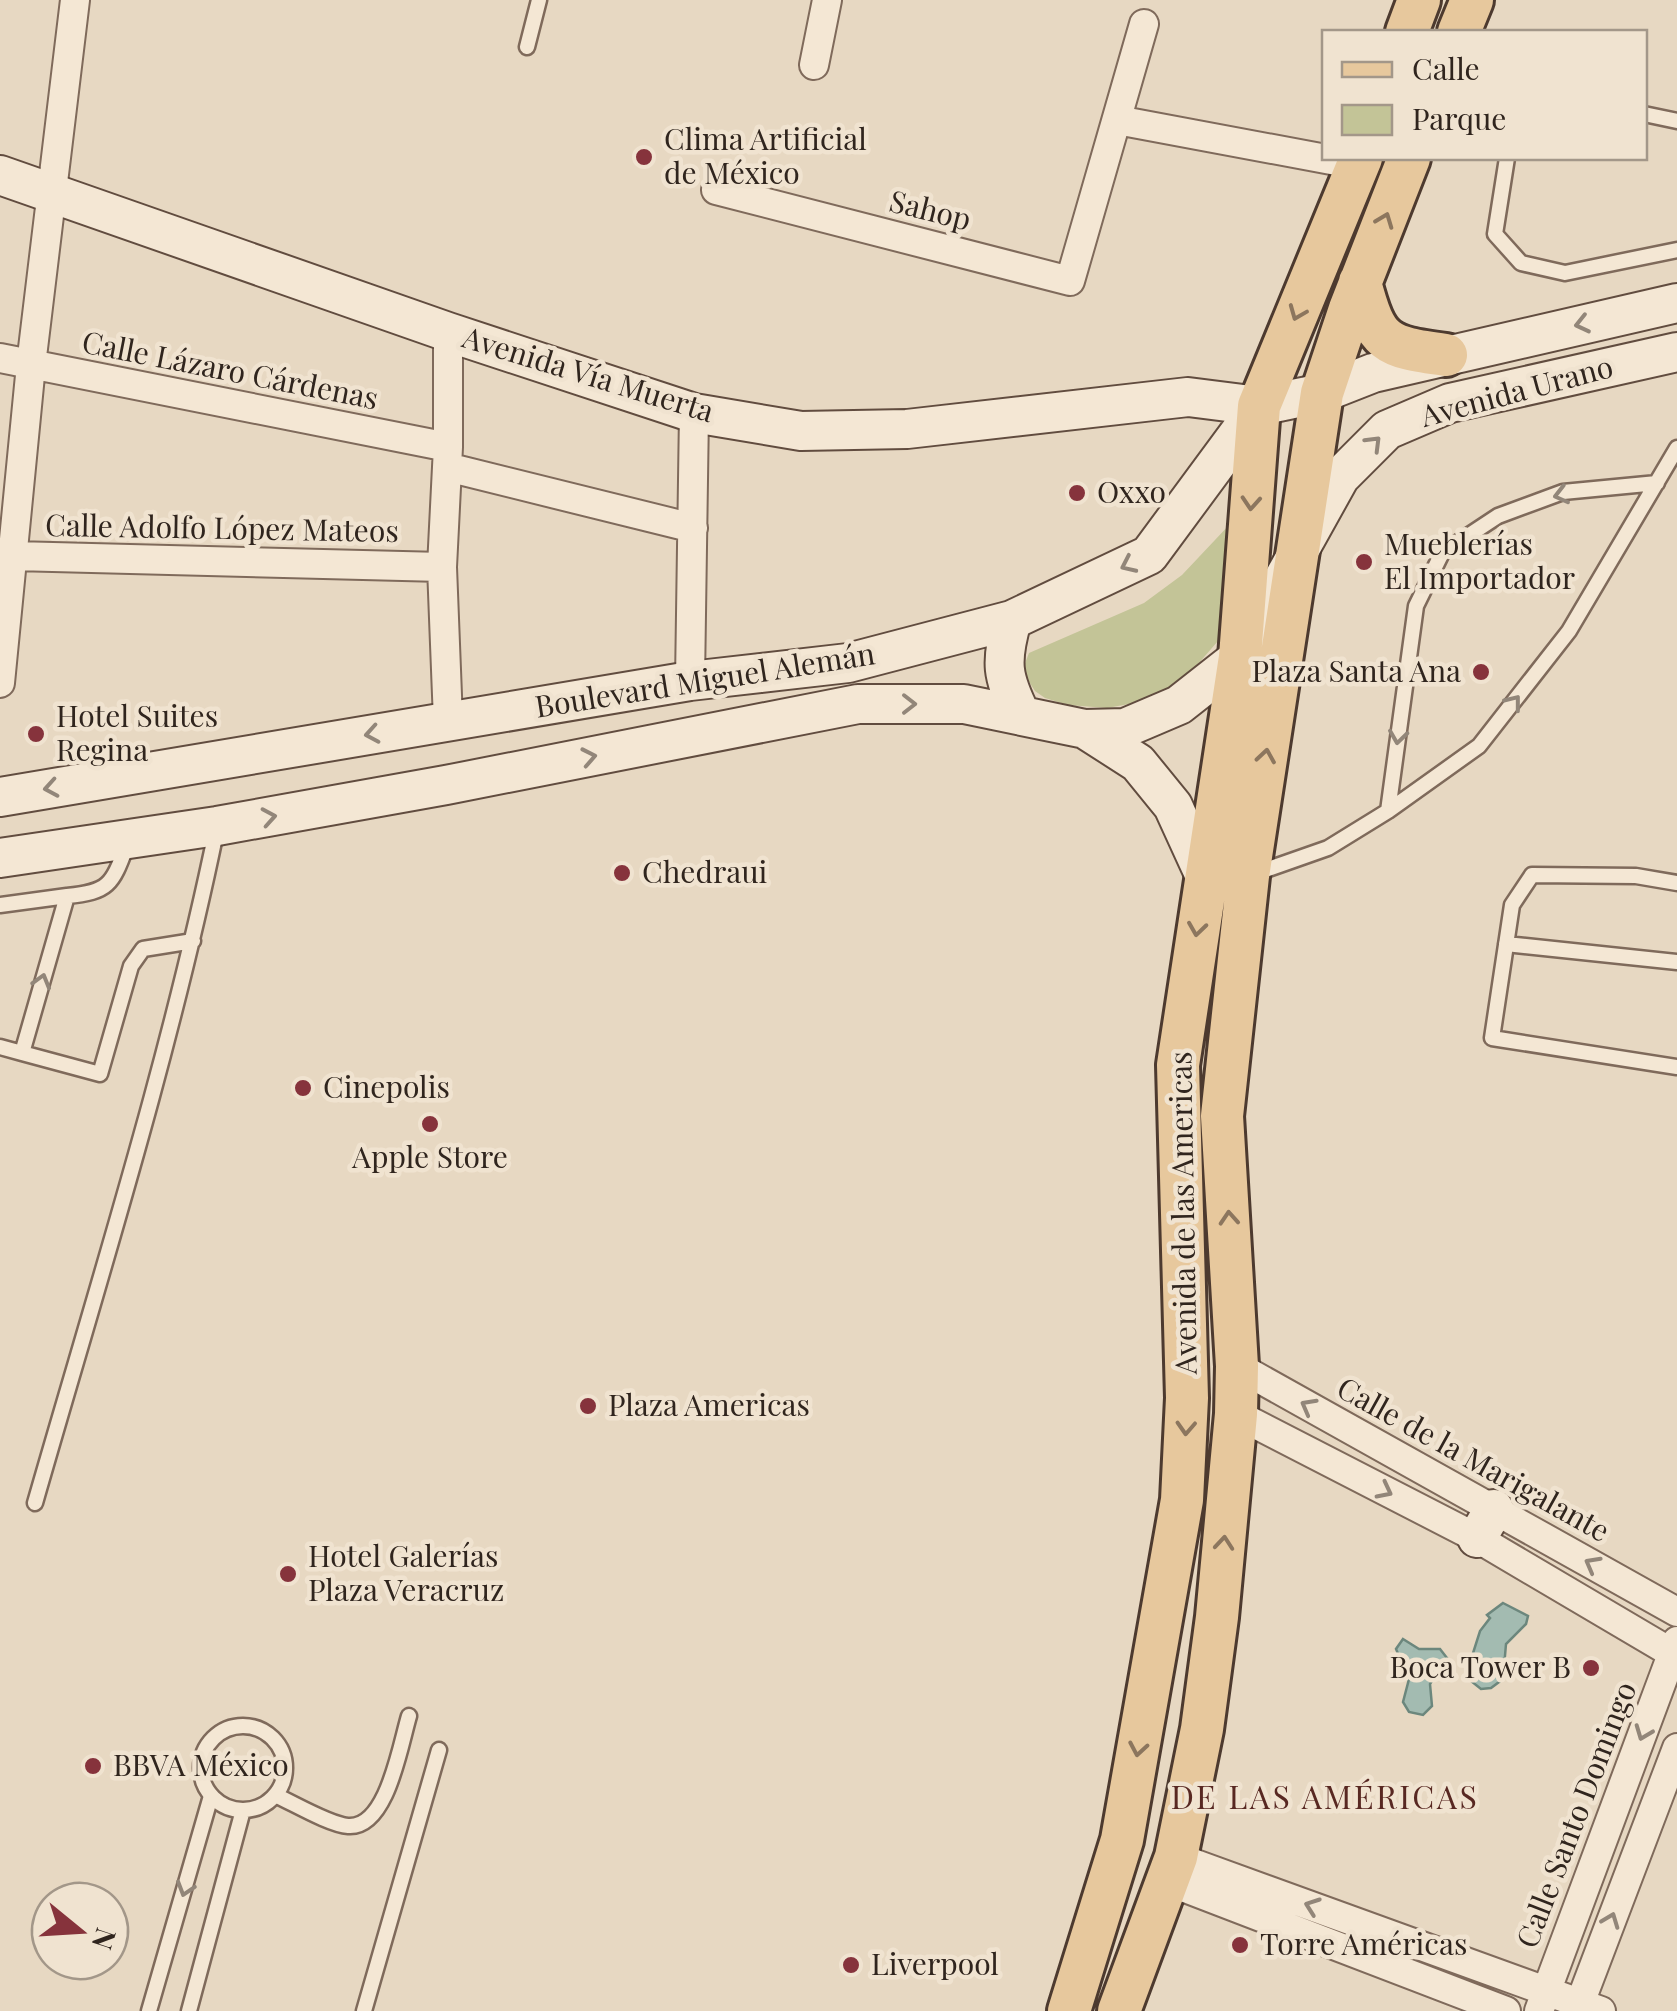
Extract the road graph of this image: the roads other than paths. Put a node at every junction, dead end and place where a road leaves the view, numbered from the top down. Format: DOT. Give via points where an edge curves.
graph roads {
  1 [pos="75,0"];
  2 [pos="539,0"];
  3 [pos="827,0"];
  4 [pos="1419,0"];
  5 [pos="1472,0"];
  6 [pos="1144,24"];
  7 [pos="1408,30"];
  8 [pos="1460,30"];
  9 [pos="526,47"];
  10 [pos="814,65"];
  11 [pos="1647,115"];
  12 [pos="1117,120"];
  13 [pos="1677,121"];
  14 [pos="1322,155"];
  15 [pos="1408,160"];
  16 [pos="1507,160"];
  17 [pos="1359,161"];
  18 [pos="0,175"];
  19 [pos="716,190"];
  20 [pos="50,193"];
  21 [pos="1677,250"];
  22 [pos="1360,282"];
  23 [pos="448,332"];
  24 [pos="1675,333"];
  25 [pos="1446,355"];
  26 [pos="0,358"];
  27 [pos="31,364"];
  28 [pos="1322,393"];
  29 [pos="1259,406"];
  30 [pos="694,413"];
  31 [pos="1677,448"];
  32 [pos="448,457"];
  33 [pos="1658,483"];
  34 [pos="693,528"];
  35 [pos="1298,549"];
  36 [pos="7,555"];
  37 [pos="442,567"];
  38 [pos="1012,620"];
  39 [pos="1240,657"];
  40 [pos="690,681"];
  41 [pos="0,682"];
  42 [pos="1021,715"];
  43 [pos="448,721"];
  44 [pos="1085,729"];
  45 [pos="0,797"];
  46 [pos="1388,811"];
  47 [pos="1236,815"];
  48 [pos="217,826"];
  49 [pos="129,839"];
  50 [pos="0,858"];
  51 [pos="1204,876"];
  52 [pos="1248,876"];
  53 [pos="1677,883"];
  54 [pos="67,896"];
  55 [pos="0,905"];
  56 [pos="193,941"];
  57 [pos="1506,944"];
  58 [pos="1677,962"];
  59 [pos="0,1048"];
  60 [pos="22,1053"];
  61 [pos="1677,1067"];
  62 [pos="1237,1366"];
  63 [pos="1236,1414"];
  64 [pos="35,1503"];
  65 [pos="1486,1524"];
  66 [pos="1163,1609"];
  67 [pos="1677,1612"];
  68 [pos="1217,1617"];
  69 [pos="1675,1650"];
  70 [pos="409,1716"];
  71 [pos="1677,1748"];
  72 [pos="438,1750"];
  73 [pos="275,1795"];
  74 [pos="211,1796"];
  75 [pos="243,1810"];
  76 [pos="1172,1869"];
  77 [pos="1542,2000"];
  78 [pos="1586,2008"];
  79 [pos="149,2011"];
  80 [pos="189,2011"];
  81 [pos="364,2011"];
  82 [pos="1069,2011"];
  83 [pos="1119,2011"];
  84 [pos="1506,2011"];
  1 -- 20 [label="street"];
  2 -- 9 [label="lane"];
  3 -- 10 [label="street"];
  4 -- 7 [label="main road"];
  5 -- 8 [label="main road"];
  6 -- 12 [label="street"];
  11 -- 13 [label="lane"];
  12 -- 14 [label="street"];
  12 -- 19 [label="street, Sahop" via="1070,281"];
  22 -- 15 [label="main road, Avenida de las Americas, one-way"];
  16 -- 21 [label="lane" via="1495,234 1522,264 1565,273"];
  17 -- 29 [label="main road, Avenida de las Americas, one-way"];
  18 -- 20 [label="main road, Avenida Vía Muerta"];
  20 -- 23 [label="main road, Avenida Vía Muerta"];
  20 -- 27 [label="street"];
  22 -- 25 [label="main road" via="1380,336 1406,350"];
  22 -- 28 [label="main road, Avenida de las Americas"];
  23 -- 30 [label="main road, Avenida Vía Muerta"];
  23 -- 32 [label="street"];
  24 -- 25 [label="main road, Avenida Urano, one-way"];
  35 -- 24 [label="main road, Avenida Urano, one-way" via="1340,477 1387,430 1450,403"];
  25 -- 28 [label="main road, Avenida Urano"];
  26 -- 27 [label="street, Calle Lázaro Cárdenas"];
  27 -- 32 [label="street, Calle Lázaro Cárdenas"];
  27 -- 36 [label="street"];
  28 -- 29 [label="main road"];
  28 -- 35 [label="main road, Avenida de las Americas"];
  29 -- 30 [label="main road, Avenida Vía Muerta" via="1188,397 907,428 801,431"];
  29 -- 38 [label="main road, Boulevard Miguel Alemán, one-way" via="1149,555"];
  29 -- 39 [label="main road, Avenida de las Americas, one-way"];
  30 -- 34 [label="street"];
  31 -- 33 [label="lane"];
  32 -- 34 [label="street, Calle Lázaro Cárdenas"];
  32 -- 37 [label="street"];
  46 -- 33 [label="lane, one-way" via="1479,746 1569,631"];
  33 -- 46 [label="lane, one-way" via="1563,492 1498,516 1442,553 1416,606"];
  34 -- 40 [label="street"];
  35 -- 39 [label="main road, Boulevard Miguel Alemán"];
  47 -- 35 [label="main road, Avenida de las Americas, one-way"];
  36 -- 37 [label="street, Calle Adolfo López Mateos"];
  36 -- 41 [label="street"];
  37 -- 43 [label="street"];
  38 -- 40 [label="main road, Boulevard Miguel Alemán" via="848,663"];
  38 -- 42 [label="main road" via="1002,668"];
  39 -- 44 [label="main road, Boulevard Miguel Alemán" via="1179,705 1125,728"];
  39 -- 47 [label="main road, Avenida de las Americas"];
  40 -- 43 [label="main road, Boulevard Miguel Alemán"];
  42 -- 44 [label="main road, Boulevard Miguel Alemán"];
  48 -- 42 [label="main road, Boulevard Miguel Alemán, one-way" via="858,704 964,704"];
  43 -- 45 [label="main road, Boulevard Miguel Alemán, one-way"];
  44 -- 51 [label="main road" via="1138,763 1173,806"];
  46 -- 52 [label="lane" via="1328,848"];
  47 -- 51 [label="main road, Avenida de las Americas"];
  47 -- 52 [label="main road, Avenida de las Americas"];
  48 -- 49 [label="main road, Boulevard Miguel Alemán"];
  48 -- 56 [label="lane"];
  49 -- 50 [label="main road, Boulevard Miguel Alemán"];
  49 -- 54 [label="lane" via="114,879 97,893"];
  51 -- 66 [label="main road, Avenida de las Americas, one-way" via="1178,1066 1187,1398 1182,1500"];
  62 -- 52 [label="main road, Avenida de las Americas, one-way" via="1222,1116"];
  53 -- 57 [label="lane" via="1636,876 1532,876 1512,906"];
  54 -- 55 [label="lane"];
  60 -- 54 [label="lane, one-way"];
  56 -- 60 [label="lane" via="143,949 131,966 100,1074"];
  56 -- 64 [label="lane"];
  57 -- 58 [label="lane"];
  57 -- 61 [label="lane" via="1492,1038"];
  59 -- 60 [label="lane"];
  62 -- 63 [label="main road, Avenida de las Americas"];
  65 -- 62 [label="street, Calle de la Marigalante, one-way"];
  63 -- 65 [label="street, Calle de la Marigalante, one-way"];
  68 -- 63 [label="main road, Avenida de las Americas, one-way"];
  67 -- 65 [label="street, Calle de la Marigalante, one-way"];
  65 -- 69 [label="street, Calle de la Marigalante"];
  66 -- 68 [label="main road"];
  66 -- 82 [label="main road, Avenida de las Americas, one-way" via="1122,1840"];
  68 -- 76 [label="main road, Avenida de las Americas"];
  69 -- 77 [label="street, Calle Santo Domingo, one-way"];
  70 -- 73 [label="lane" via="379,1811 365,1823 346,1826"];
  78 -- 71 [label="street, one-way"];
  72 -- 81 [label="lane"];
  73 -- 74 [label="lane" via="284,1774 281,1750 266,1732 243,1726 220,1732 205,1750 201,1774"];
  73 -- 75 [label="lane"];
  74 -- 75 [label="lane"];
  74 -- 79 [label="lane, one-way"];
  75 -- 80 [label="lane"];
  77 -- 76 [label="street, one-way"];
  76 -- 83 [label="main road, Avenida de las Americas"];
  76 -- 84 [label="street"];
  77 -- 78 [label="street"];
}
